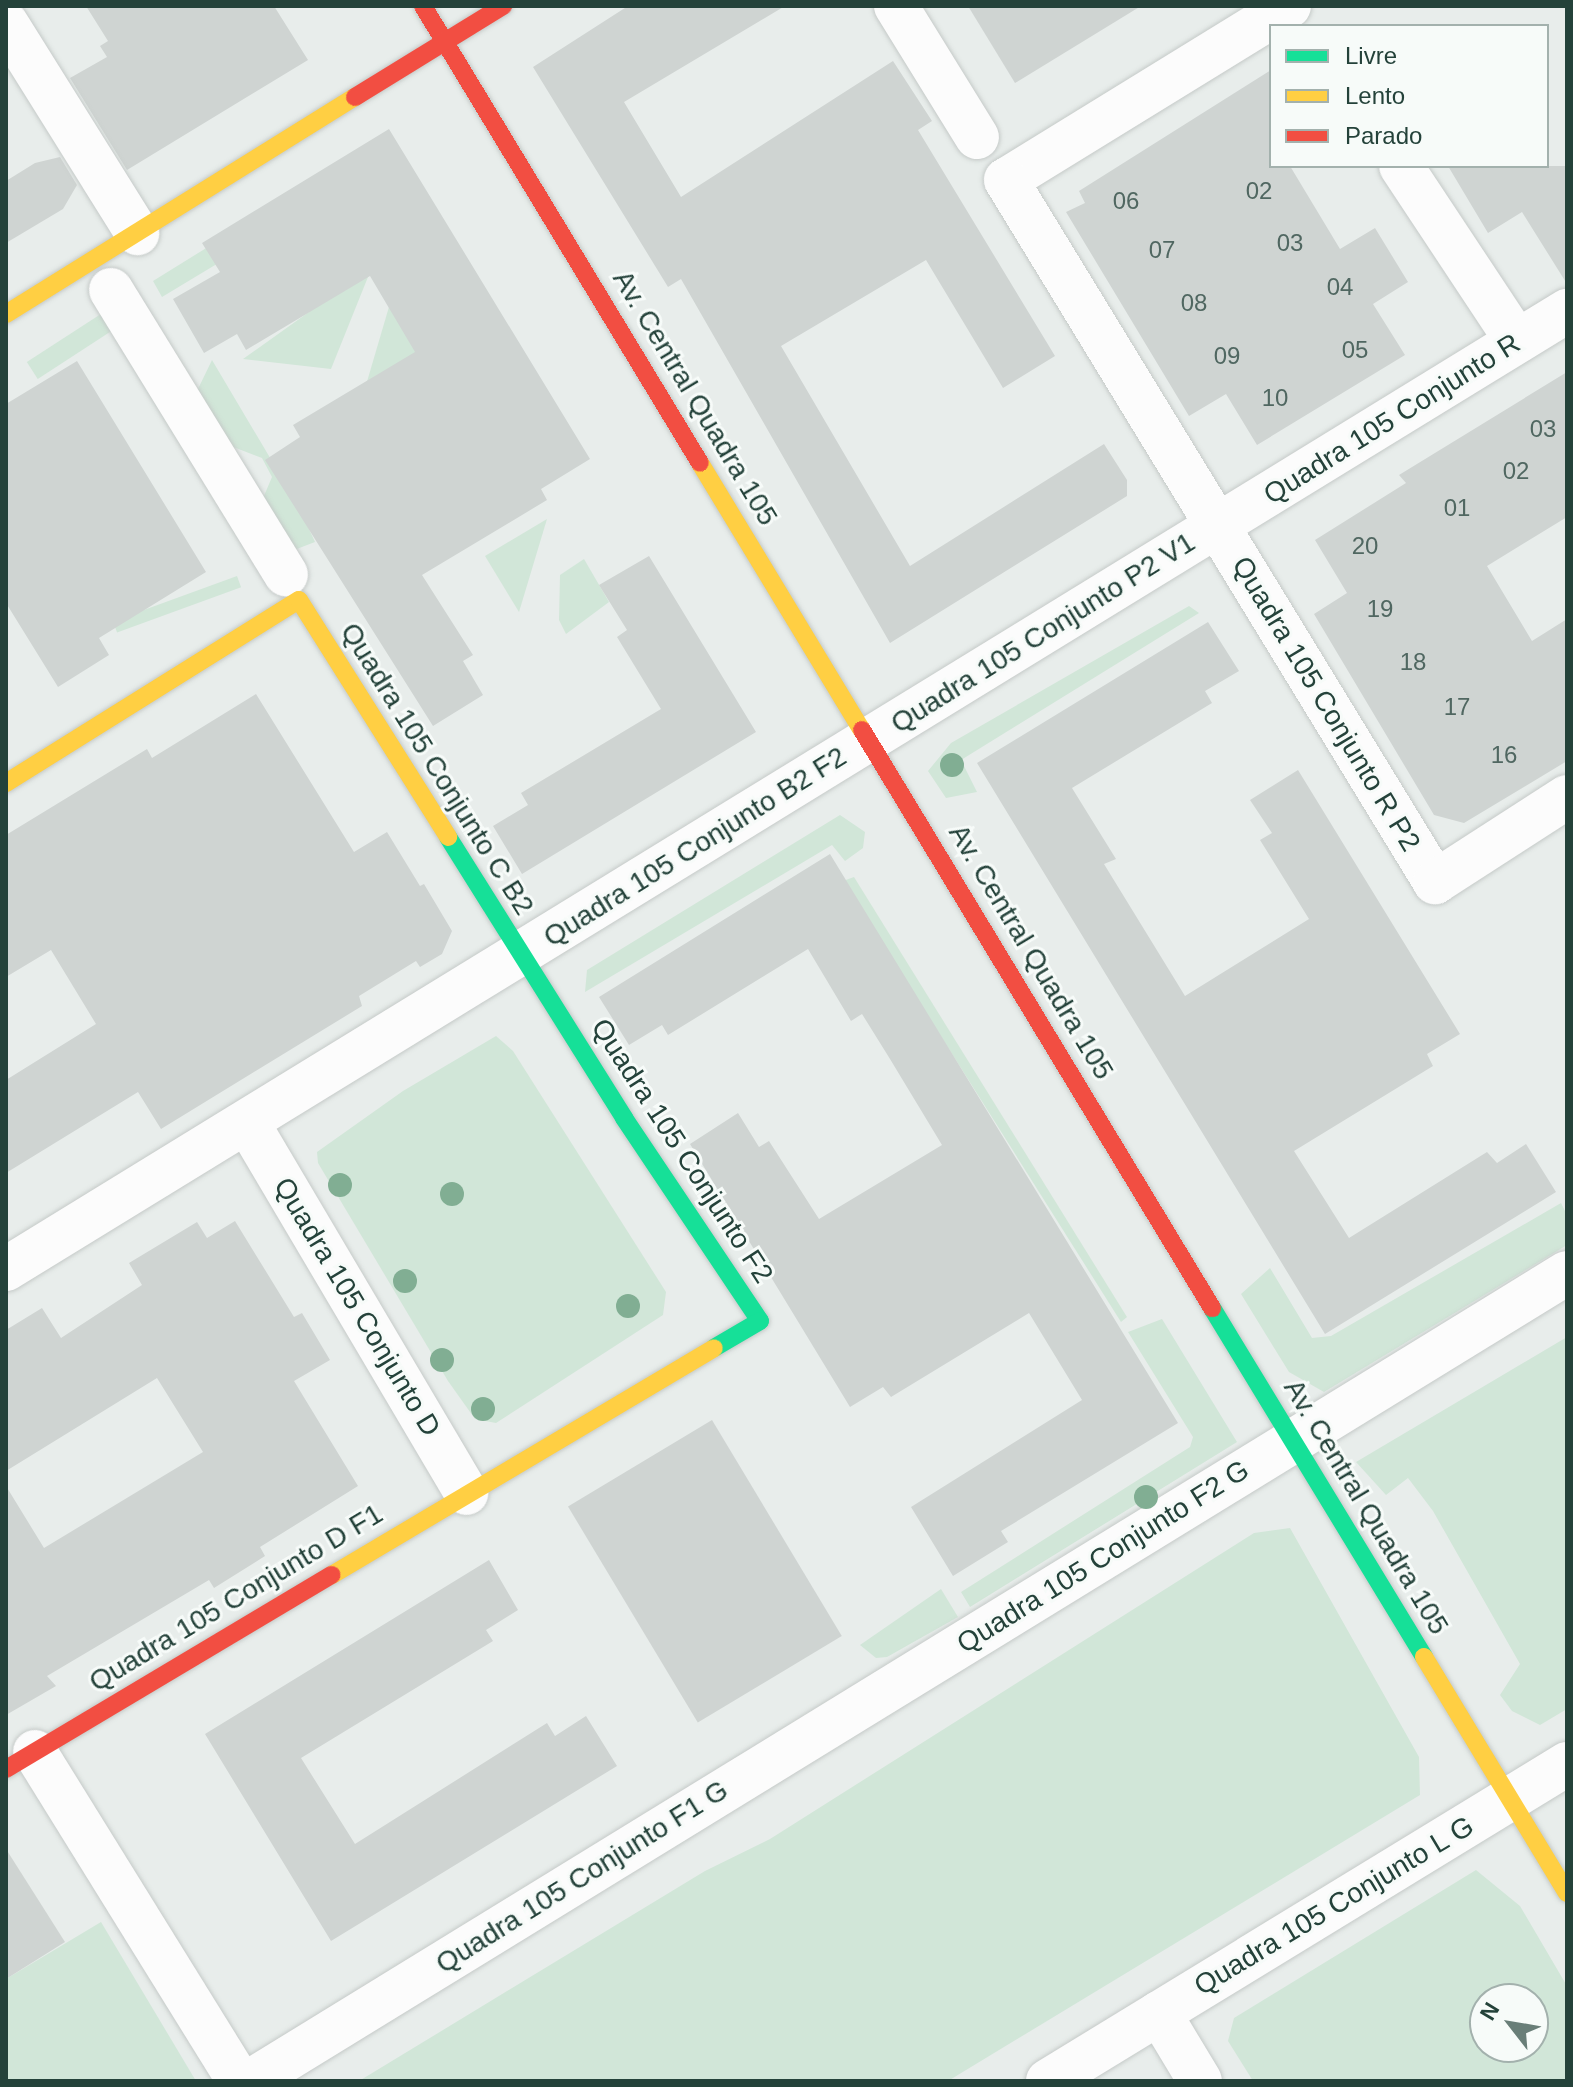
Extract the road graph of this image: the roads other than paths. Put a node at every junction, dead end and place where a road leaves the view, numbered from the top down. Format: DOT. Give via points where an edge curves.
graph roads {
  1 [pos="423,6"];
  2 [pos="503,6"];
  3 [pos="896,6"];
  4 [pos="1292,6"];
  5 [pos="6,23"];
  6 [pos="1306,24"];
  7 [pos="446,41"];
  8 [pos="977,137"];
  9 [pos="1402,168"];
  10 [pos="137,233"];
  11 [pos="111,290"];
  12 [pos="1567,311"];
  13 [pos="6,314"];
  14 [pos="1517,341"];
  15 [pos="1218,526"];
  16 [pos="286,574"];
  17 [pos="869,740"];
  18 [pos="6,783"];
  19 [pos="1567,797"];
  20 [pos="521,953"];
  21 [pos="247,1122"];
  22 [pos="6,1269"];
  23 [pos="1567,1273"];
  24 [pos="701,1357"];
  25 [pos="1293,1441"];
  26 [pos="466,1493"];
  27 [pos="914,1674"];
  28 [pos="20,1760"];
  29 [pos="1567,1764"];
  30 [pos="1510,1799"];
  31 [pos="1567,1893"];
  32 [pos="1159,2013"];
  33 [pos="239,2081"];
  34 [pos="251,2081"];
  35 [pos="1048,2081"];
  36 [pos="1200,2081"];
  1 -- 7 [label="street, Av. Central Quadra 105"];
  2 -- 7 [label="street"];
  3 -- 8 [label="street"];
  4 -- 6 [label="street"];
  4 -- 15 [label="street, Quadra 105 Conjunto R P2" via="1006,180"];
  5 -- 10 [label="street"];
  7 -- 10 [label="street"];
  7 -- 17 [label="street, Av. Central Quadra 105"];
  9 -- 14 [label="street"];
  10 -- 13 [label="street"];
  11 -- 16 [label="street"];
  12 -- 14 [label="street, Quadra 105 Conjunto R"];
  14 -- 15 [label="street, Quadra 105 Conjunto R"];
  15 -- 17 [label="street, Quadra 105 Conjunto P2 V1"];
  15 -- 19 [label="street, Quadra 105 Conjunto R P2" via="1435,882"];
  17 -- 20 [label="street, Quadra 105 Conjunto B2 F2"];
  17 -- 25 [label="street, Av. Central Quadra 105"];
  18 -- 20 [label="street, Quadra 105 Conjunto C B2" via="299,600"];
  20 -- 21 [label="street, Quadra 105 Conjunto B2 F2"];
  20 -- 24 [label="street, Quadra 105 Conjunto F2" via="760,1321"];
  21 -- 22 [label="street, Quadra 105 Conjunto B2 F2"];
  21 -- 26 [label="street, Quadra 105 Conjunto D"];
  23 -- 25 [label="street, Quadra 105 Conjunto F2 G"];
  24 -- 26 [label="street, Quadra 105 Conjunto D F1"];
  25 -- 27 [label="street, Quadra 105 Conjunto F2 G"];
  25 -- 30 [label="street, Av. Central Quadra 105"];
  26 -- 28 [label="street, Quadra 105 Conjunto D F1"];
  27 -- 34 [label="street, Quadra 105 Conjunto F1 G"];
  28 -- 33 [label="street"];
  29 -- 30 [label="street, Quadra 105 Conjunto L G"];
  30 -- 31 [label="street, Av. Central Quadra 105"];
  30 -- 32 [label="street, Quadra 105 Conjunto L G"];
  32 -- 35 [label="street, Quadra 105 Conjunto L G"];
  32 -- 36 [label="street"];
}
